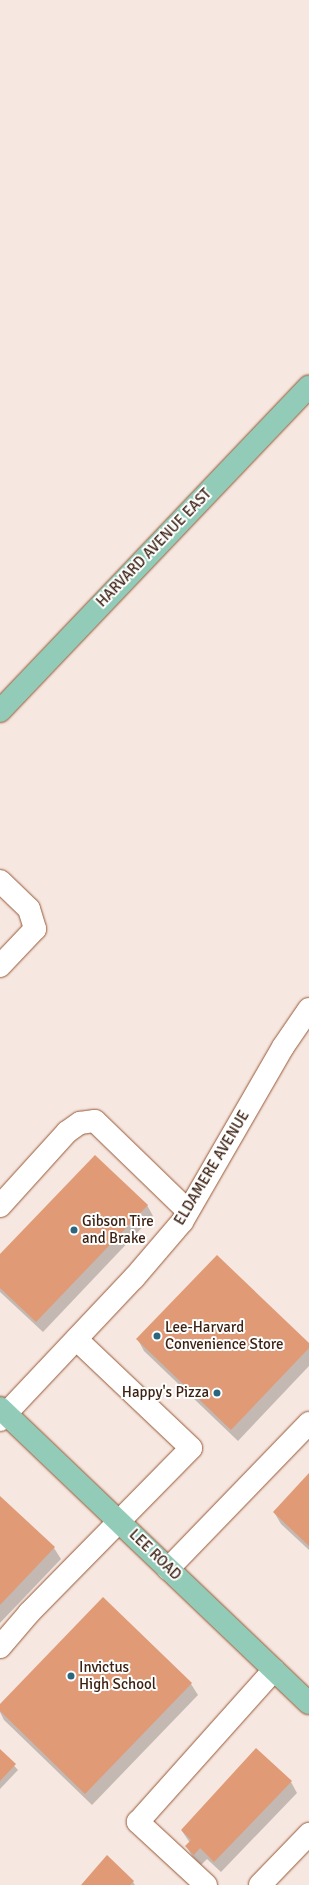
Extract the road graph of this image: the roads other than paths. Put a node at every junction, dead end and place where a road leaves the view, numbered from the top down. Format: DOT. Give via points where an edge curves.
graph roads {
  1 [pos="309,387"];
  2 [pos="0,710"];
  3 [pos="0,881"];
  4 [pos="0,966"];
  5 [pos="309,1009"];
  6 [pos="0,1206"];
  7 [pos="188,1211"];
  8 [pos="76,1339"];
  9 [pos="2,1414"];
  10 [pos="309,1423"];
  11 [pos="120,1522"];
  12 [pos="168,1569"];
  13 [pos="0,1647"];
  14 [pos="274,1670"];
  15 [pos="309,1703"];
  16 [pos="309,1834"];
  17 [pos="206,1885"];
  18 [pos="260,1885"];
  1 -- 2 [label="main road, HARVARD AVENUE EAST"];
  3 -- 4 [label="street" via="30,909 36,929"];
  5 -- 7 [label="street, ELDAMERE AVENUE" via="283,1047"];
  6 -- 7 [label="street" via="67,1132 80,1123 95,1120"];
  7 -- 8 [label="street, ELDAMERE AVENUE" via="134,1278"];
  8 -- 9 [label="street, ELDAMERE AVENUE"];
  8 -- 11 [label="street" via="191,1448"];
  9 -- 11 [label="main road, LEE ROAD"];
  10 -- 12 [label="street"];
  11 -- 12 [label="main road, LEE ROAD"];
  11 -- 13 [label="street"];
  12 -- 14 [label="main road, LEE ROAD"];
  14 -- 15 [label="main road, LEE ROAD"];
  14 -- 17 [label="street" via="138,1822"];
  16 -- 18 [label="street"];
}
